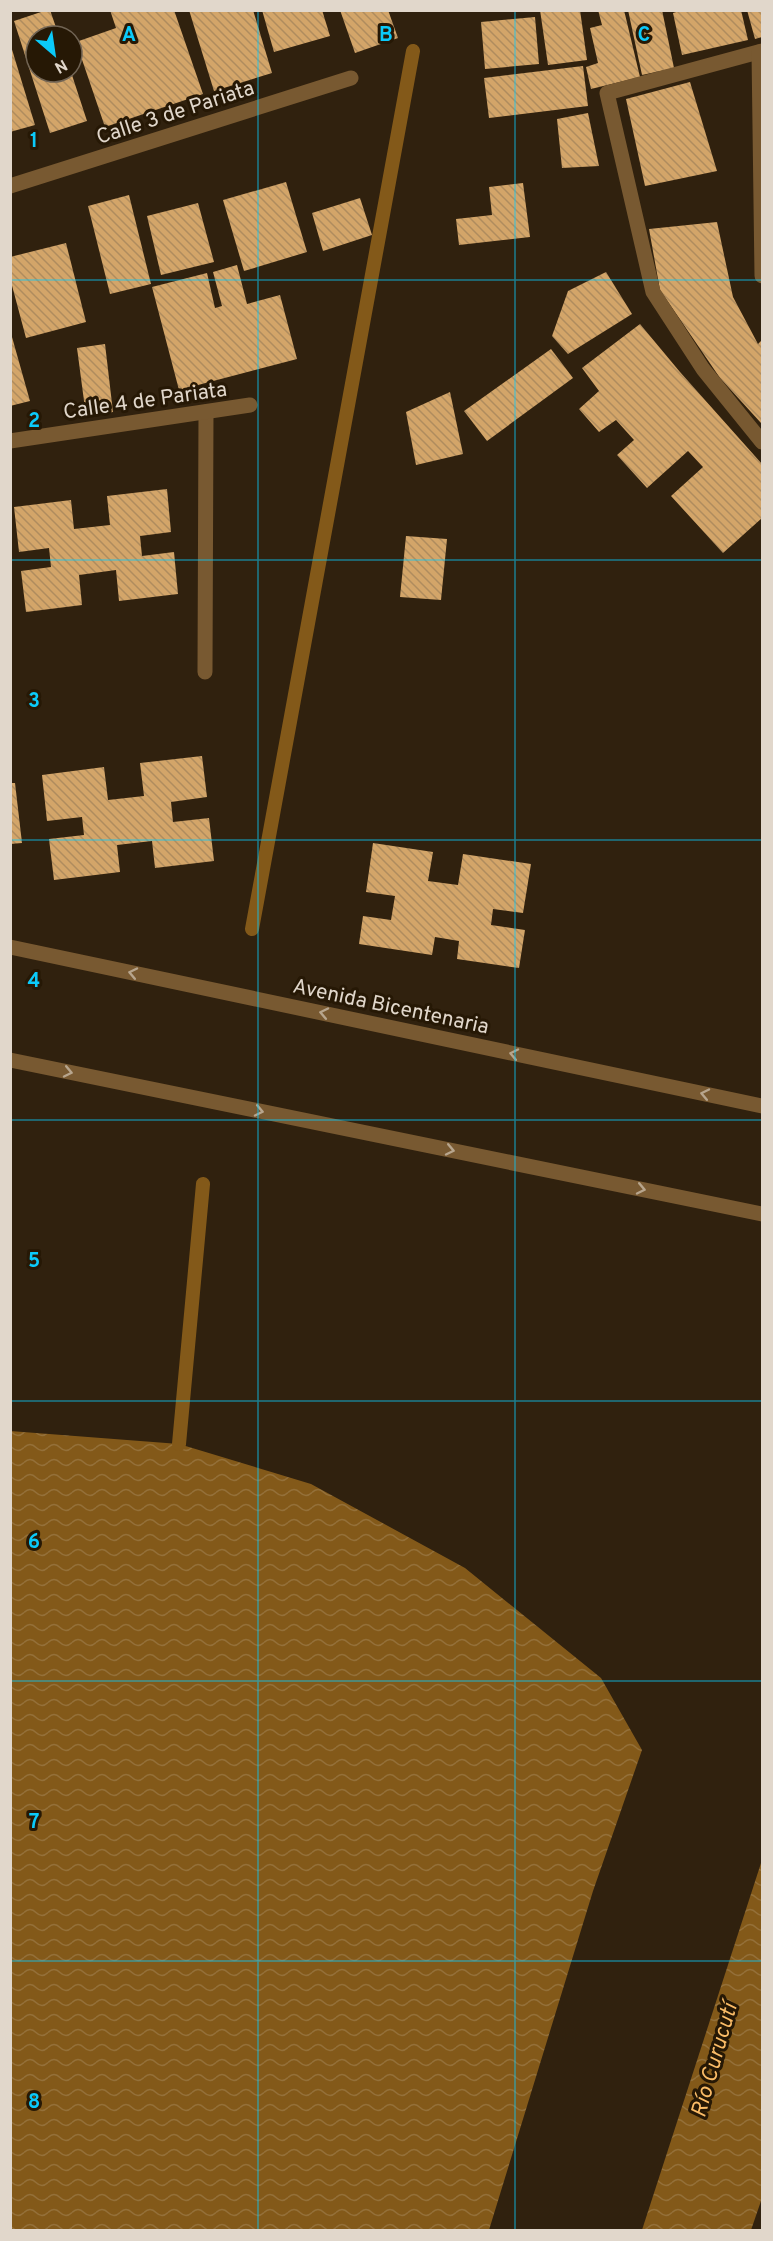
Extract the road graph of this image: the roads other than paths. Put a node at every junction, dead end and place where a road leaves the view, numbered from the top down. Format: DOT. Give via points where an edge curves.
graph roads {
  1 [pos="761,51"];
  2 [pos="351,78"];
  3 [pos="10,186"];
  4 [pos="762,276"];
  5 [pos="250,405"];
  6 [pos="206,412"];
  7 [pos="10,441"];
  8 [pos="762,442"];
  9 [pos="205,672"];
  10 [pos="10,947"];
  11 [pos="10,1060"];
  12 [pos="762,1106"];
  13 [pos="762,1214"];
  1 -- 4 [label="street"];
  1 -- 8 [label="street" via="607,93 653,292 703,369"];
  2 -- 3 [label="street, Calle 3 de Pariata"];
  5 -- 6 [label="street, Calle 4 de Pariata"];
  6 -- 7 [label="street, Calle 4 de Pariata"];
  6 -- 9 [label="street"];
  12 -- 10 [label="street, Avenida Bicentenaria, one-way"];
  11 -- 13 [label="street, one-way"];
}
